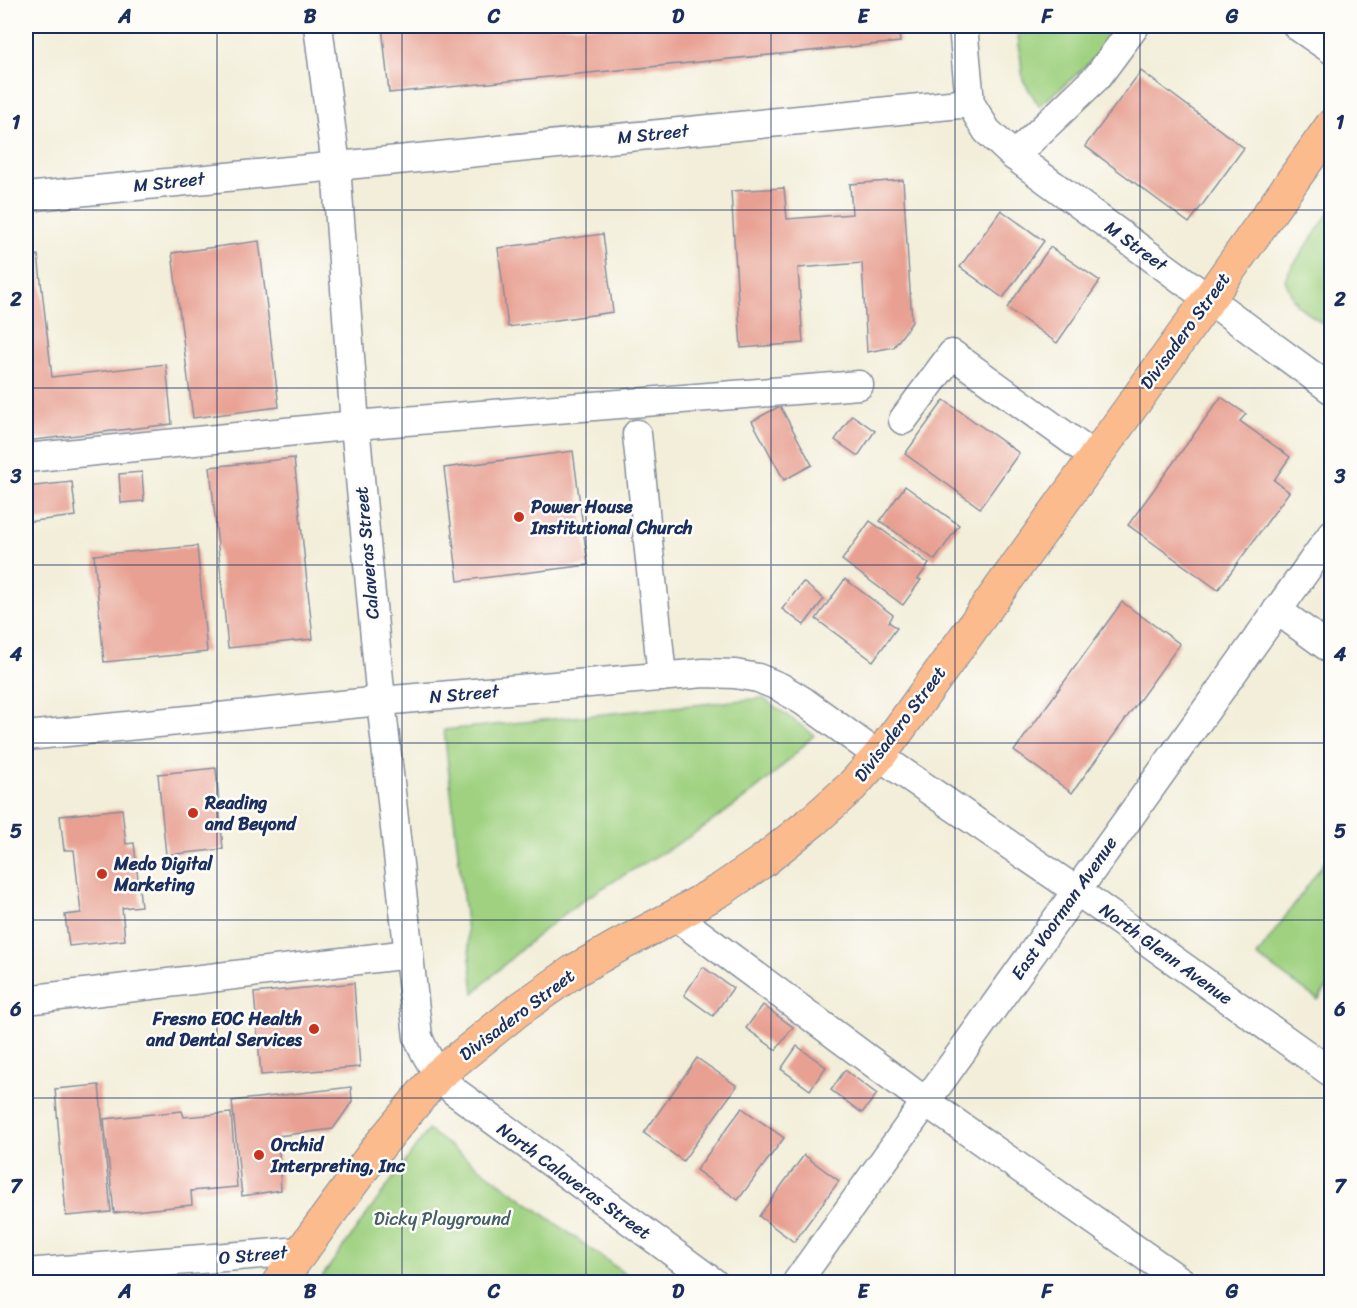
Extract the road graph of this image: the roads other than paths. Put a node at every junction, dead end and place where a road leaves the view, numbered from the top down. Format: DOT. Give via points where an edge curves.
graph roads {
  1 [pos="318,26"];
  2 [pos="963,26"];
  3 [pos="1135,26"];
  4 [pos="1297,26"];
  5 [pos="1332,50"];
  6 [pos="970,102"];
  7 [pos="1332,125"];
  8 [pos="1014,156"];
  9 [pos="336,166"];
  10 [pos="26,197"];
  11 [pos="1208,299"];
  12 [pos="858,384"];
  13 [pos="1332,390"];
  14 [pos="903,420"];
  15 [pos="355,425"];
  16 [pos="637,434"];
  17 [pos="1095,457"];
  18 [pos="26,458"];
  19 [pos="1332,534"];
  20 [pos="1277,610"];
  21 [pos="1332,650"];
  22 [pos="662,677"];
  23 [pos="381,700"];
  24 [pos="26,736"];
  25 [pos="879,756"];
  26 [pos="1077,891"];
  27 [pos="675,916"];
  28 [pos="409,954"];
  29 [pos="26,1000"];
  30 [pos="1332,1073"];
  31 [pos="438,1075"];
  32 [pos="926,1102"];
  33 [pos="302,1251"];
  34 [pos="26,1273"];
  35 [pos="279,1282"];
  36 [pos="713,1282"];
  37 [pos="797,1282"];
  38 [pos="1182,1282"];
  1 -- 9 [label="street, Calaveras Street"];
  2 -- 6 [label="street"];
  3 -- 8 [label="street" via="1098,76"];
  4 -- 5 [label="street"];
  6 -- 8 [label="street, M Street" via="987,131"];
  6 -- 9 [label="street, M Street"];
  7 -- 11 [label="main road, Divisadero Street"];
  8 -- 11 [label="street, M Street"];
  9 -- 10 [label="street, M Street"];
  9 -- 15 [label="street, Calaveras Street"];
  11 -- 13 [label="street, M Street"];
  11 -- 17 [label="main road, Divisadero Street"];
  12 -- 15 [label="street"];
  14 -- 17 [label="street" via="952,354"];
  15 -- 18 [label="street"];
  15 -- 23 [label="street, Calaveras Street"];
  16 -- 22 [label="street"];
  17 -- 25 [label="main road, Divisadero Street"];
  19 -- 20 [label="street, East Voorman Avenue"];
  20 -- 21 [label="street"];
  20 -- 26 [label="street, East Voorman Avenue"];
  22 -- 23 [label="street, N Street"];
  22 -- 25 [label="street, N Street" via="704,673 758,678 780,687"];
  23 -- 24 [label="street, N Street"];
  23 -- 28 [label="street, Calaveras Street"];
  25 -- 26 [label="street, North Glenn Avenue"];
  25 -- 27 [label="main road, Divisadero Street" via="851,787 763,861"];
  26 -- 30 [label="street, North Glenn Avenue"];
  26 -- 32 [label="street, East Voorman Avenue"];
  27 -- 31 [label="main road, Divisadero Street" via="574,971"];
  27 -- 32 [label="street"];
  28 -- 29 [label="street"];
  28 -- 31 [label="street, Calaveras Street" via="418,1037"];
  31 -- 33 [label="main road, Divisadero Street" via="380,1145"];
  31 -- 36 [label="street, North Calaveras Street" via="471,1106"];
  32 -- 37 [label="street, East Voorman Avenue"];
  32 -- 38 [label="street"];
  33 -- 34 [label="street, O Street"];
  33 -- 35 [label="main road, Divisadero Street"];
}
